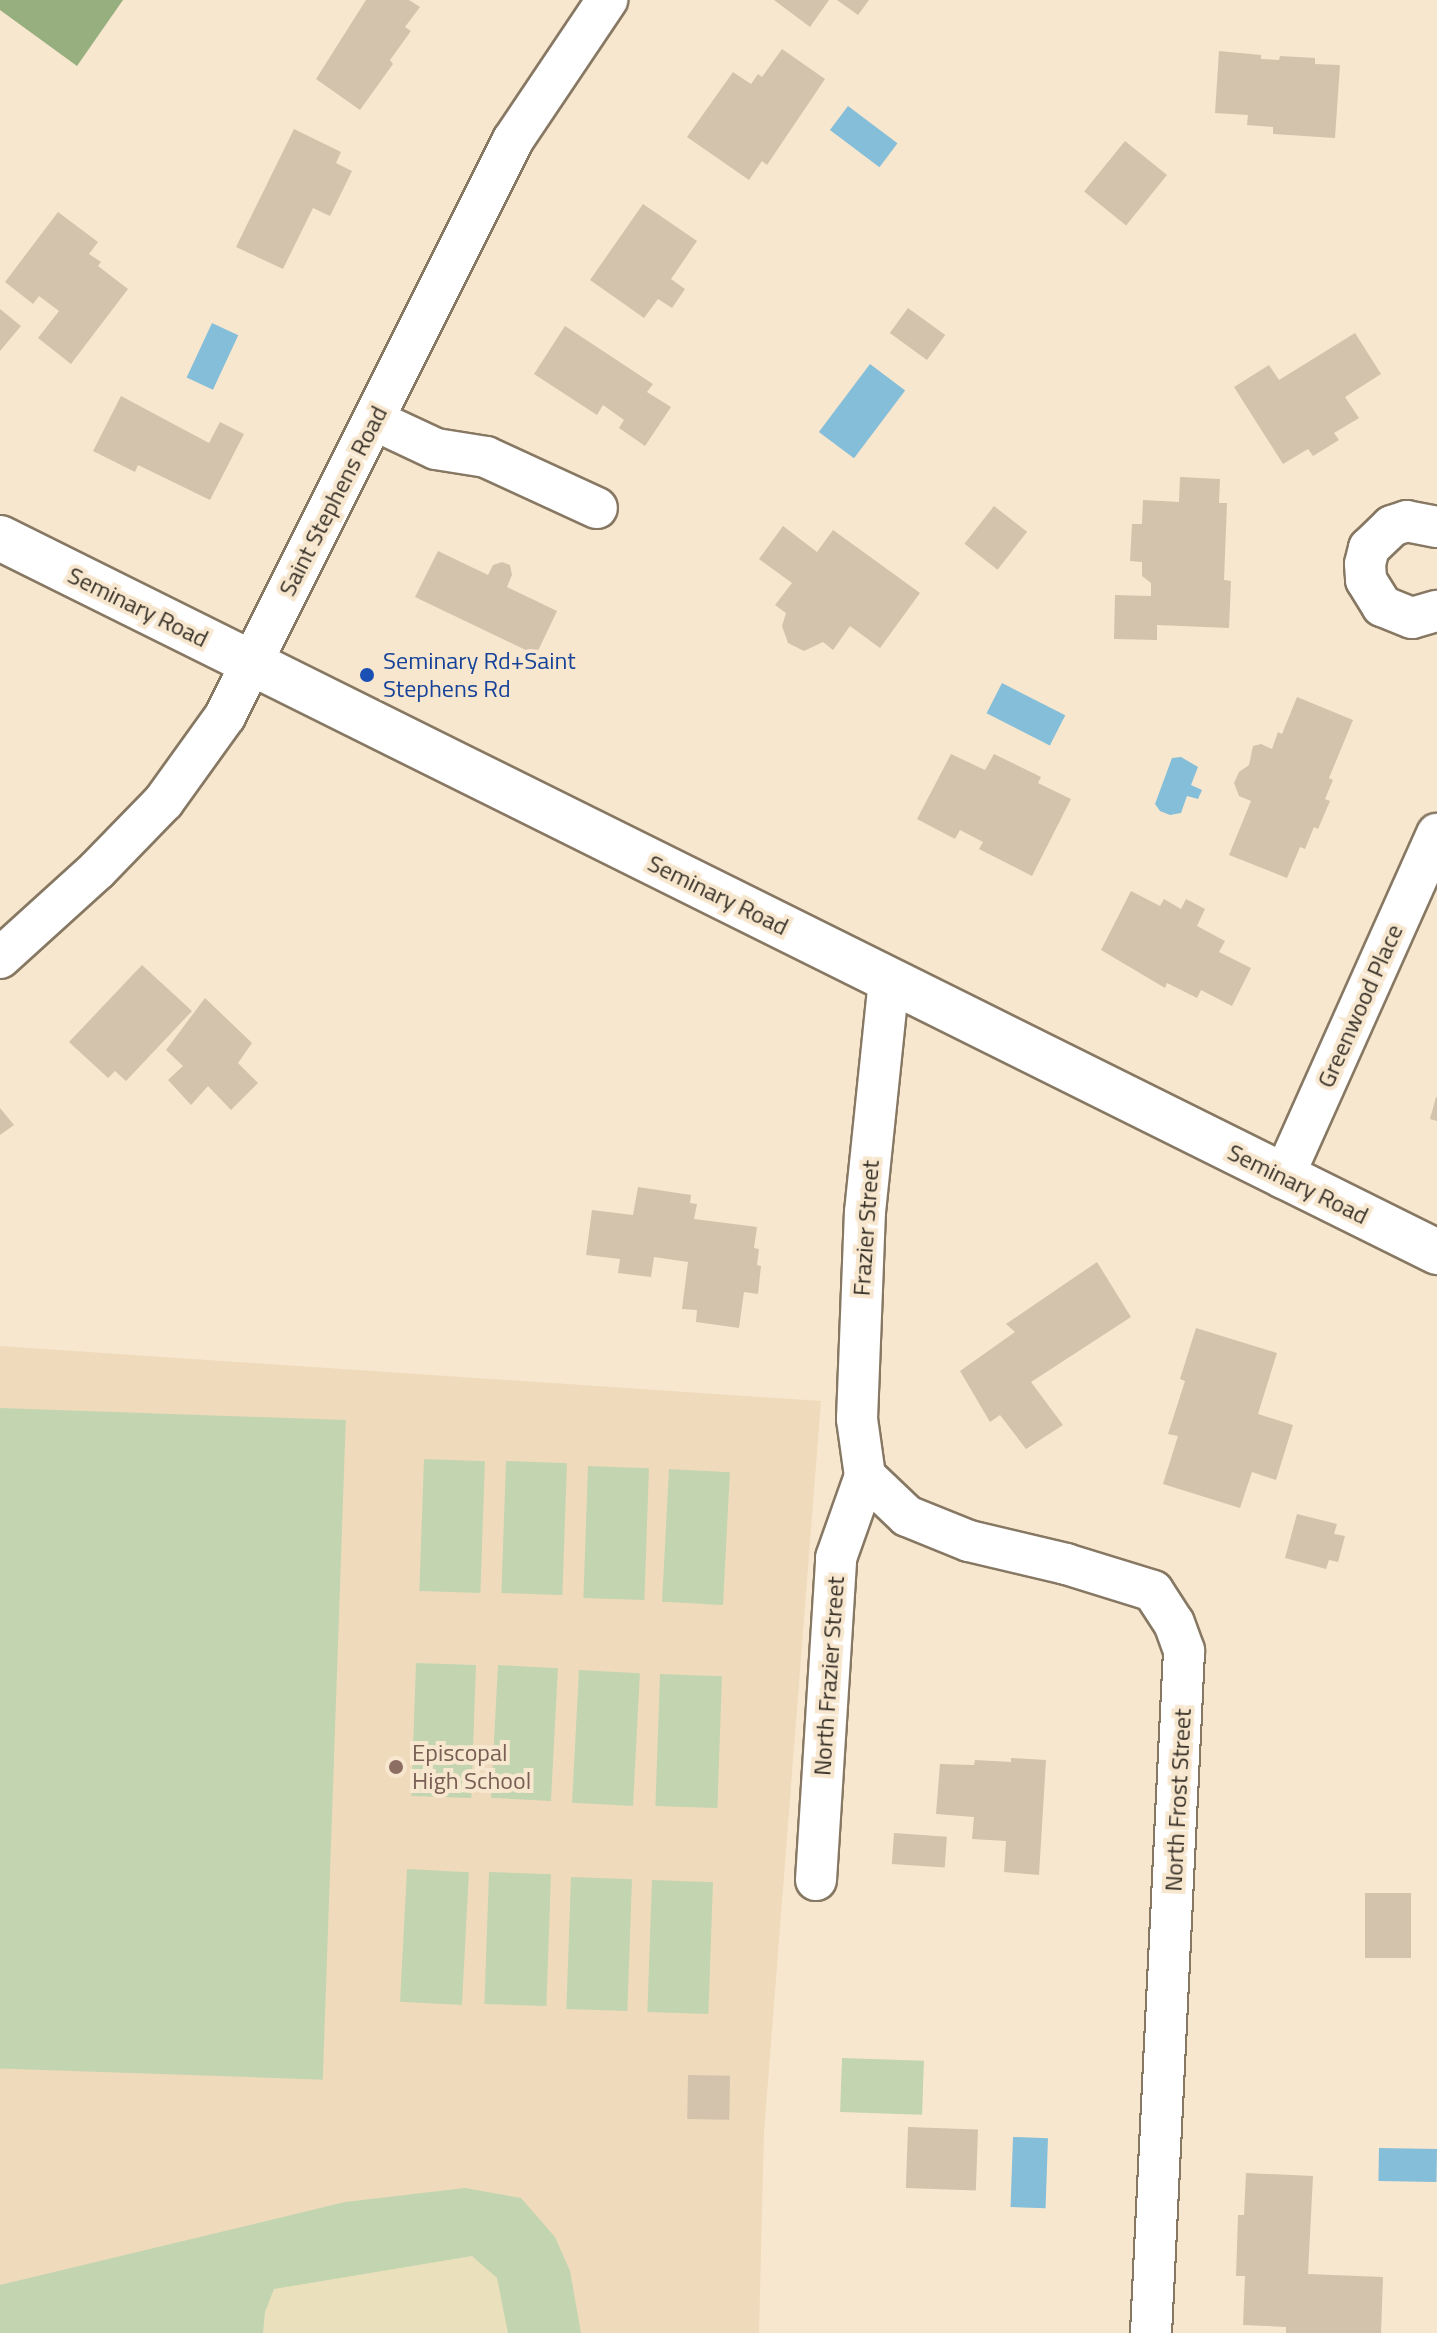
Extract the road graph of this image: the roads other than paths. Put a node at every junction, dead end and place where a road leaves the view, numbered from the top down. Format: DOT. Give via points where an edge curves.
graph roads {
  1 [pos="607,0"];
  2 [pos="374,420"];
  3 [pos="597,508"];
  4 [pos="1437,527"];
  5 [pos="0,538"];
  6 [pos="1437,611"];
  7 [pos="251,662"];
  8 [pos="1437,834"];
  9 [pos="0,958"];
  10 [pos="889,980"];
  11 [pos="1283,1178"];
  12 [pos="1437,1252"];
  13 [pos="865,1476"];
  14 [pos="816,1880"];
  15 [pos="1151,2333"];
  1 -- 2 [label="street, Saint Stephens Road" via="513,140"];
  2 -- 3 [label="street" via="436,449 486,457"];
  2 -- 7 [label="street, Saint Stephens Road"];
  4 -- 6 [label="street" via="1415,521 1392,526 1379,535 1365,564 1366,580 1382,606 1412,618"];
  5 -- 7 [label="main road, Seminary Road"];
  7 -- 9 [label="street, Saint Stephens Road" via="225,716 164,801"];
  7 -- 10 [label="main road, Seminary Road"];
  8 -- 11 [label="street, Greenwood Place"];
  10 -- 11 [label="main road, Seminary Road"];
  10 -- 13 [label="street, Frazier Street" via="865,1212 857,1419"];
  11 -- 12 [label="main road, Seminary Road"];
  13 -- 14 [label="street, North Frazier Street" via="836,1558"];
  13 -- 15 [label="street, North Frost Street" via="907,1516 969,1541 1153,1591 1184,1651"];
}
